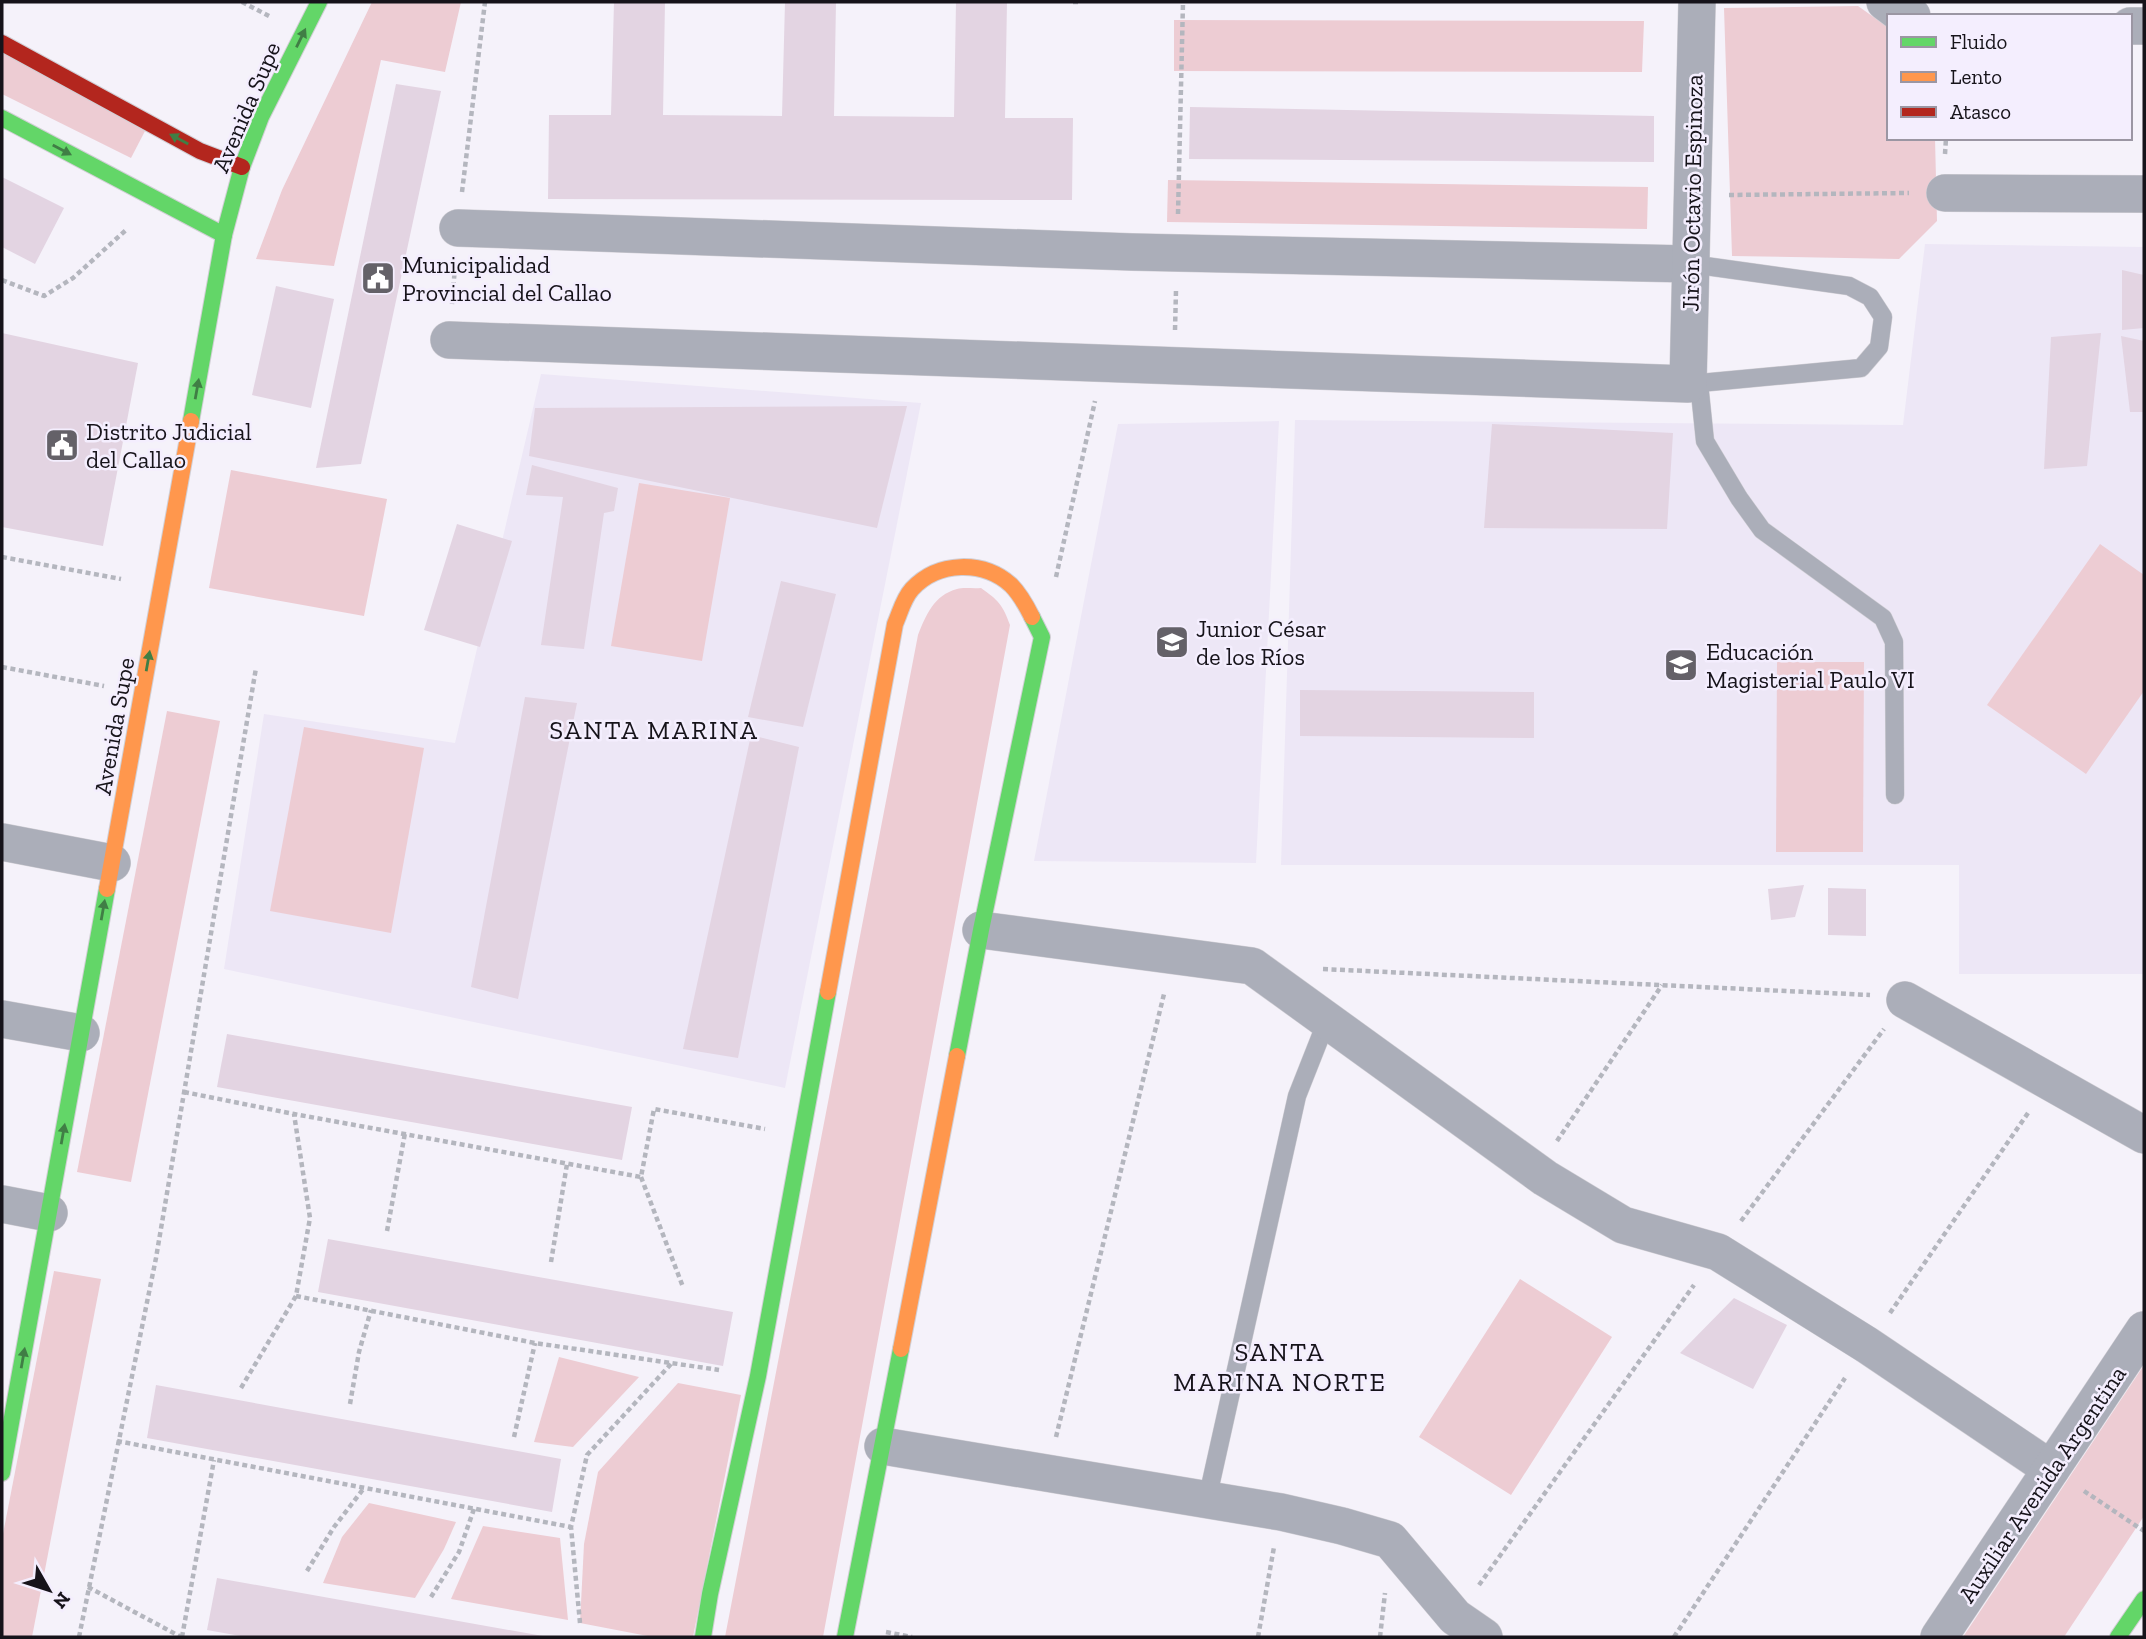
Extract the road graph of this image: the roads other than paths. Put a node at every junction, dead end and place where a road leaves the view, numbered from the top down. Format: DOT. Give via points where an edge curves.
graph roads {
  1 [pos="319,2"];
  2 [pos="1697,2"];
  3 [pos="1885,2"];
  4 [pos="1906,14"];
  5 [pos="2,43"];
  6 [pos="2,118"];
  7 [pos="242,167"];
  8 [pos="1945,193"];
  9 [pos="2144,194"];
  10 [pos="458,228"];
  11 [pos="224,235"];
  12 [pos="1691,264"];
  13 [pos="449,340"];
  14 [pos="1693,384"];
  15 [pos="1895,795"];
  16 [pos="2,842"];
  17 [pos="112,863"];
  18 [pos="981,930"];
  19 [pos="1905,1000"];
  20 [pos="2,1019"];
  21 [pos="1327,1020"];
  22 [pos="82,1033"];
  23 [pos="2144,1135"];
  24 [pos="2,1204"];
  25 [pos="49,1213"];
  26 [pos="2144,1330"];
  27 [pos="10,1383"];
  28 [pos="883,1446"];
  29 [pos="2051,1469"];
  30 [pos="2,1473"];
  31 [pos="1207,1500"];
  32 [pos="2144,1599"];
  33 [pos="1470,1627"];
  34 [pos="703,1637"];
  35 [pos="845,1637"];
  36 [pos="1939,1637"];
  37 [pos="2118,1637"];
  7 -- 1 [label="street, Avenida Supe, one-way" via="261,117"];
  2 -- 12 [label="street, Jirón Octavio Espinoza"];
  3 -- 4 [label="street"];
  7 -- 5 [label="street, one-way" via="200,151"];
  6 -- 11 [label="street, one-way"];
  7 -- 11 [label="street, Avenida Supe"];
  8 -- 9 [label="street"];
  10 -- 12 [label="street" via="1177,253"];
  17 -- 11 [label="street, Avenida Supe, one-way"];
  12 -- 14 [label="street, Jirón Octavio Espinoza"];
  12 -- 14 [label="lane" via="1849,286 1870,296 1883,317 1879,346 1861,368"];
  13 -- 14 [label="street"];
  14 -- 15 [label="lane" via="1706,441 1762,530 1883,618 1894,642"];
  16 -- 17 [label="street"];
  22 -- 17 [label="street, Avenida Supe, one-way"];
  18 -- 21 [label="street" via="1252,966"];
  18 -- 28 [label="street"];
  18 -- 34 [label="street" via="1042,638 1012,586 992,572 962,565 934,572 910,592 895,625 758,1376"];
  19 -- 23 [label="street"];
  20 -- 22 [label="street"];
  21 -- 29 [label="street" via="1536,1171 1623,1225 1718,1252"];
  21 -- 31 [label="lane" via="1297,1096"];
  25 -- 22 [label="street, Avenida Supe, one-way"];
  24 -- 25 [label="street"];
  27 -- 25 [label="street, Avenida Supe, one-way"];
  26 -- 29 [label="street, Auxiliar Avenida Argentina"];
  27 -- 30 [label="street, Avenida Supe"];
  28 -- 31 [label="street"];
  28 -- 35 [label="street"];
  29 -- 36 [label="street, Auxiliar Avenida Argentina"];
  31 -- 33 [label="street" via="1281,1512 1390,1540"];
  32 -- 37 [label="street"];
}
